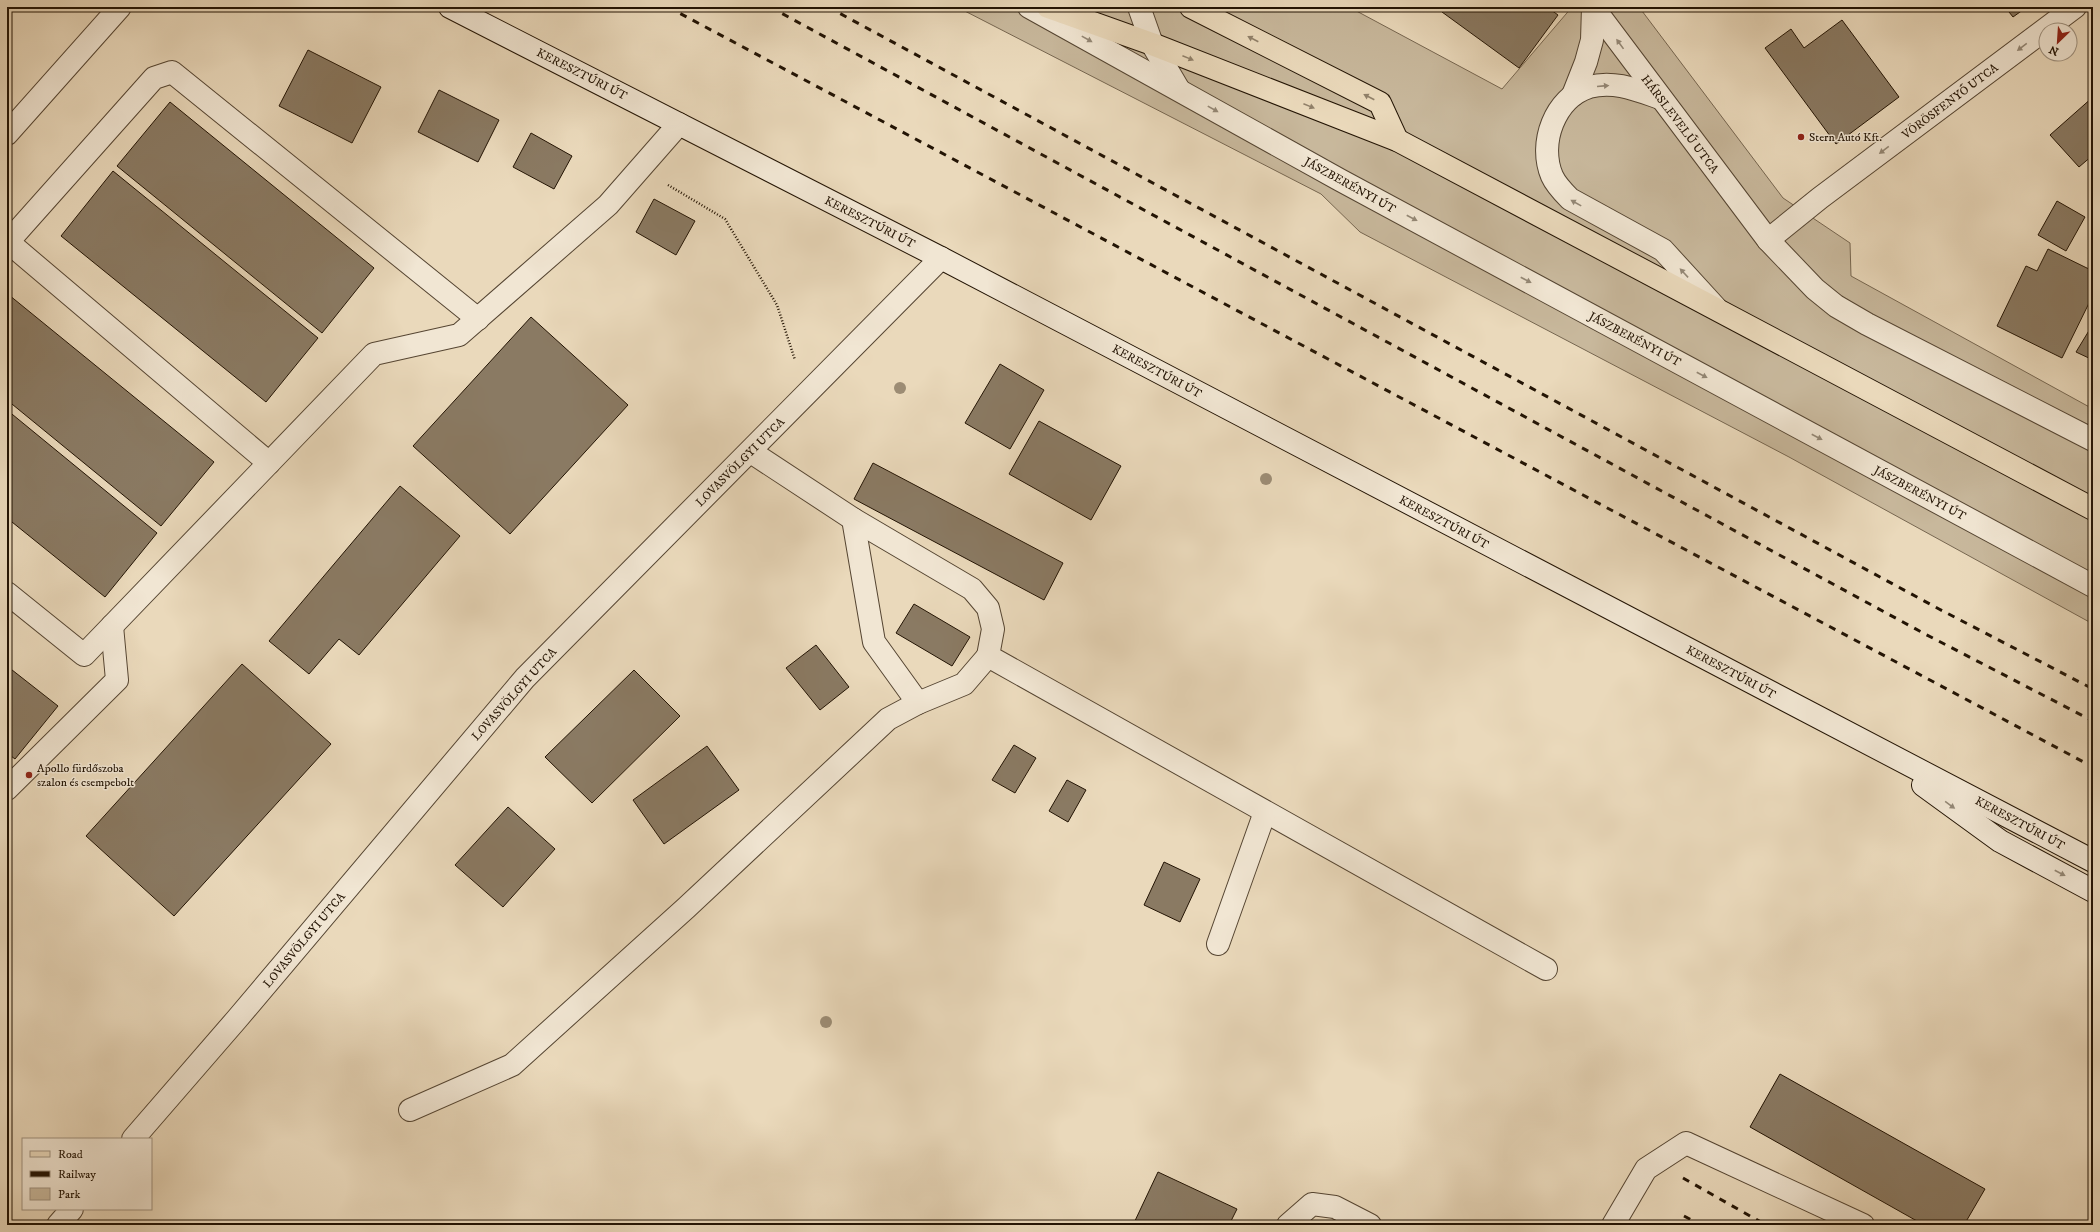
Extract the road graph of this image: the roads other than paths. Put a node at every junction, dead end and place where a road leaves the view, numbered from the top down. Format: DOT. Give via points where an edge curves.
graph roads {
  1 [pos="120,7"];
  2 [pos="450,7"];
  3 [pos="1029,7"];
  4 [pos="1048,7"];
  5 [pos="1139,7"];
  6 [pos="1191,7"];
  7 [pos="1593,7"];
  8 [pos="2075,7"];
  9 [pos="1152,44"];
  10 [pos="1179,90"];
  11 [pos="1573,95"];
  12 [pos="1660,98"];
  13 [pos="679,124"];
  14 [pos="7,134"];
  15 [pos="1397,140"];
  16 [pos="1768,240"];
  17 [pos="7,243"];
  18 [pos="941,258"];
  19 [pos="1720,312"];
  20 [pos="478,319"];
  21 [pos="2093,440"];
  22 [pos="751,452"];
  23 [pos="269,462"];
  24 [pos="2093,509"];
  25 [pos="853,519"];
  26 [pos="2093,586"];
  27 [pos="7,593"];
  28 [pos="112,626"];
  29 [pos="988,656"];
  30 [pos="918,703"];
  31 [pos="1862,741"];
  32 [pos="7,789"];
  33 [pos="1265,812"];
  34 [pos="2093,861"];
  35 [pos="2093,891"];
  36 [pos="1218,944"];
  37 [pos="1546,969"];
  38 [pos="410,1110"];
  39 [pos="134,1138"];
  40 [pos="71,1210"];
  41 [pos="58,1225"];
  42 [pos="1288,1225"];
  43 [pos="1370,1225"];
  44 [pos="1613,1225"];
  45 [pos="1863,1225"];
  1 -- 14 [label="street"];
  2 -- 13 [label="street, KERESZTÚRI ÚT"];
  3 -- 10 [label="street, JÁSZBERÉNYI ÚT, one-way"];
  4 -- 9 [label="main road"];
  5 -- 9 [label="street"];
  15 -- 6 [label="main road, one-way" via="1380,103"];
  7 -- 11 [label="street" via="1592,40"];
  12 -- 7 [label="street, HÁRSLEVELŰ UTCA, one-way"];
  8 -- 16 [label="street, VÖRÖSFENYŐ UTCA, one-way" via="1820,198"];
  9 -- 10 [label="street"];
  9 -- 15 [label="main road, one-way"];
  10 -- 26 [label="street, JÁSZBERÉNYI ÚT, one-way" via="1340,180"];
  11 -- 12 [label="street, one-way" via="1589,87 1605,85 1623,86"];
  19 -- 11 [label="street, one-way" via="1663,250 1570,199 1558,188 1551,175 1548,141 1552,124 1561,106"];
  12 -- 16 [label="street, HÁRSLEVELŰ UTCA"];
  13 -- 18 [label="street, KERESZTÚRI ÚT"];
  13 -- 20 [label="street" via="608,205"];
  15 -- 19 [label="main road"];
  16 -- 21 [label="street" via="1815,289 1836,306"];
  17 -- 20 [label="street" via="154,78 172,72"];
  17 -- 23 [label="street"];
  18 -- 22 [label="street, LOVASVÖLGYI UTCA"];
  18 -- 31 [label="street, KERESZTÚRI ÚT"];
  19 -- 24 [label="main road"];
  20 -- 23 [label="street" via="459,336 374,354"];
  22 -- 25 [label="street"];
  22 -- 39 [label="street, LOVASVÖLGYI UTCA" via="525,678"];
  23 -- 28 [label="street"];
  25 -- 29 [label="street" via="972,589 988,608 993,629"];
  25 -- 30 [label="street" via="874,642"];
  27 -- 28 [label="street" via="84,656"];
  28 -- 32 [label="street" via="117,680"];
  29 -- 30 [label="street" via="964,684"];
  29 -- 33 [label="street"];
  30 -- 38 [label="street" via="888,719 686,908 512,1065"];
  31 -- 34 [label="street, KERESZTÚRI ÚT"];
  31 -- 35 [label="street, KERESZTÚRI ÚT, one-way" via="2000,841"];
  33 -- 36 [label="street"];
  33 -- 37 [label="street"];
  40 -- 41 [label="street"];
  42 -- 43 [label="street" via="1312,1204 1336,1207"];
  44 -- 45 [label="street" via="1646,1170 1686,1143"];
}
